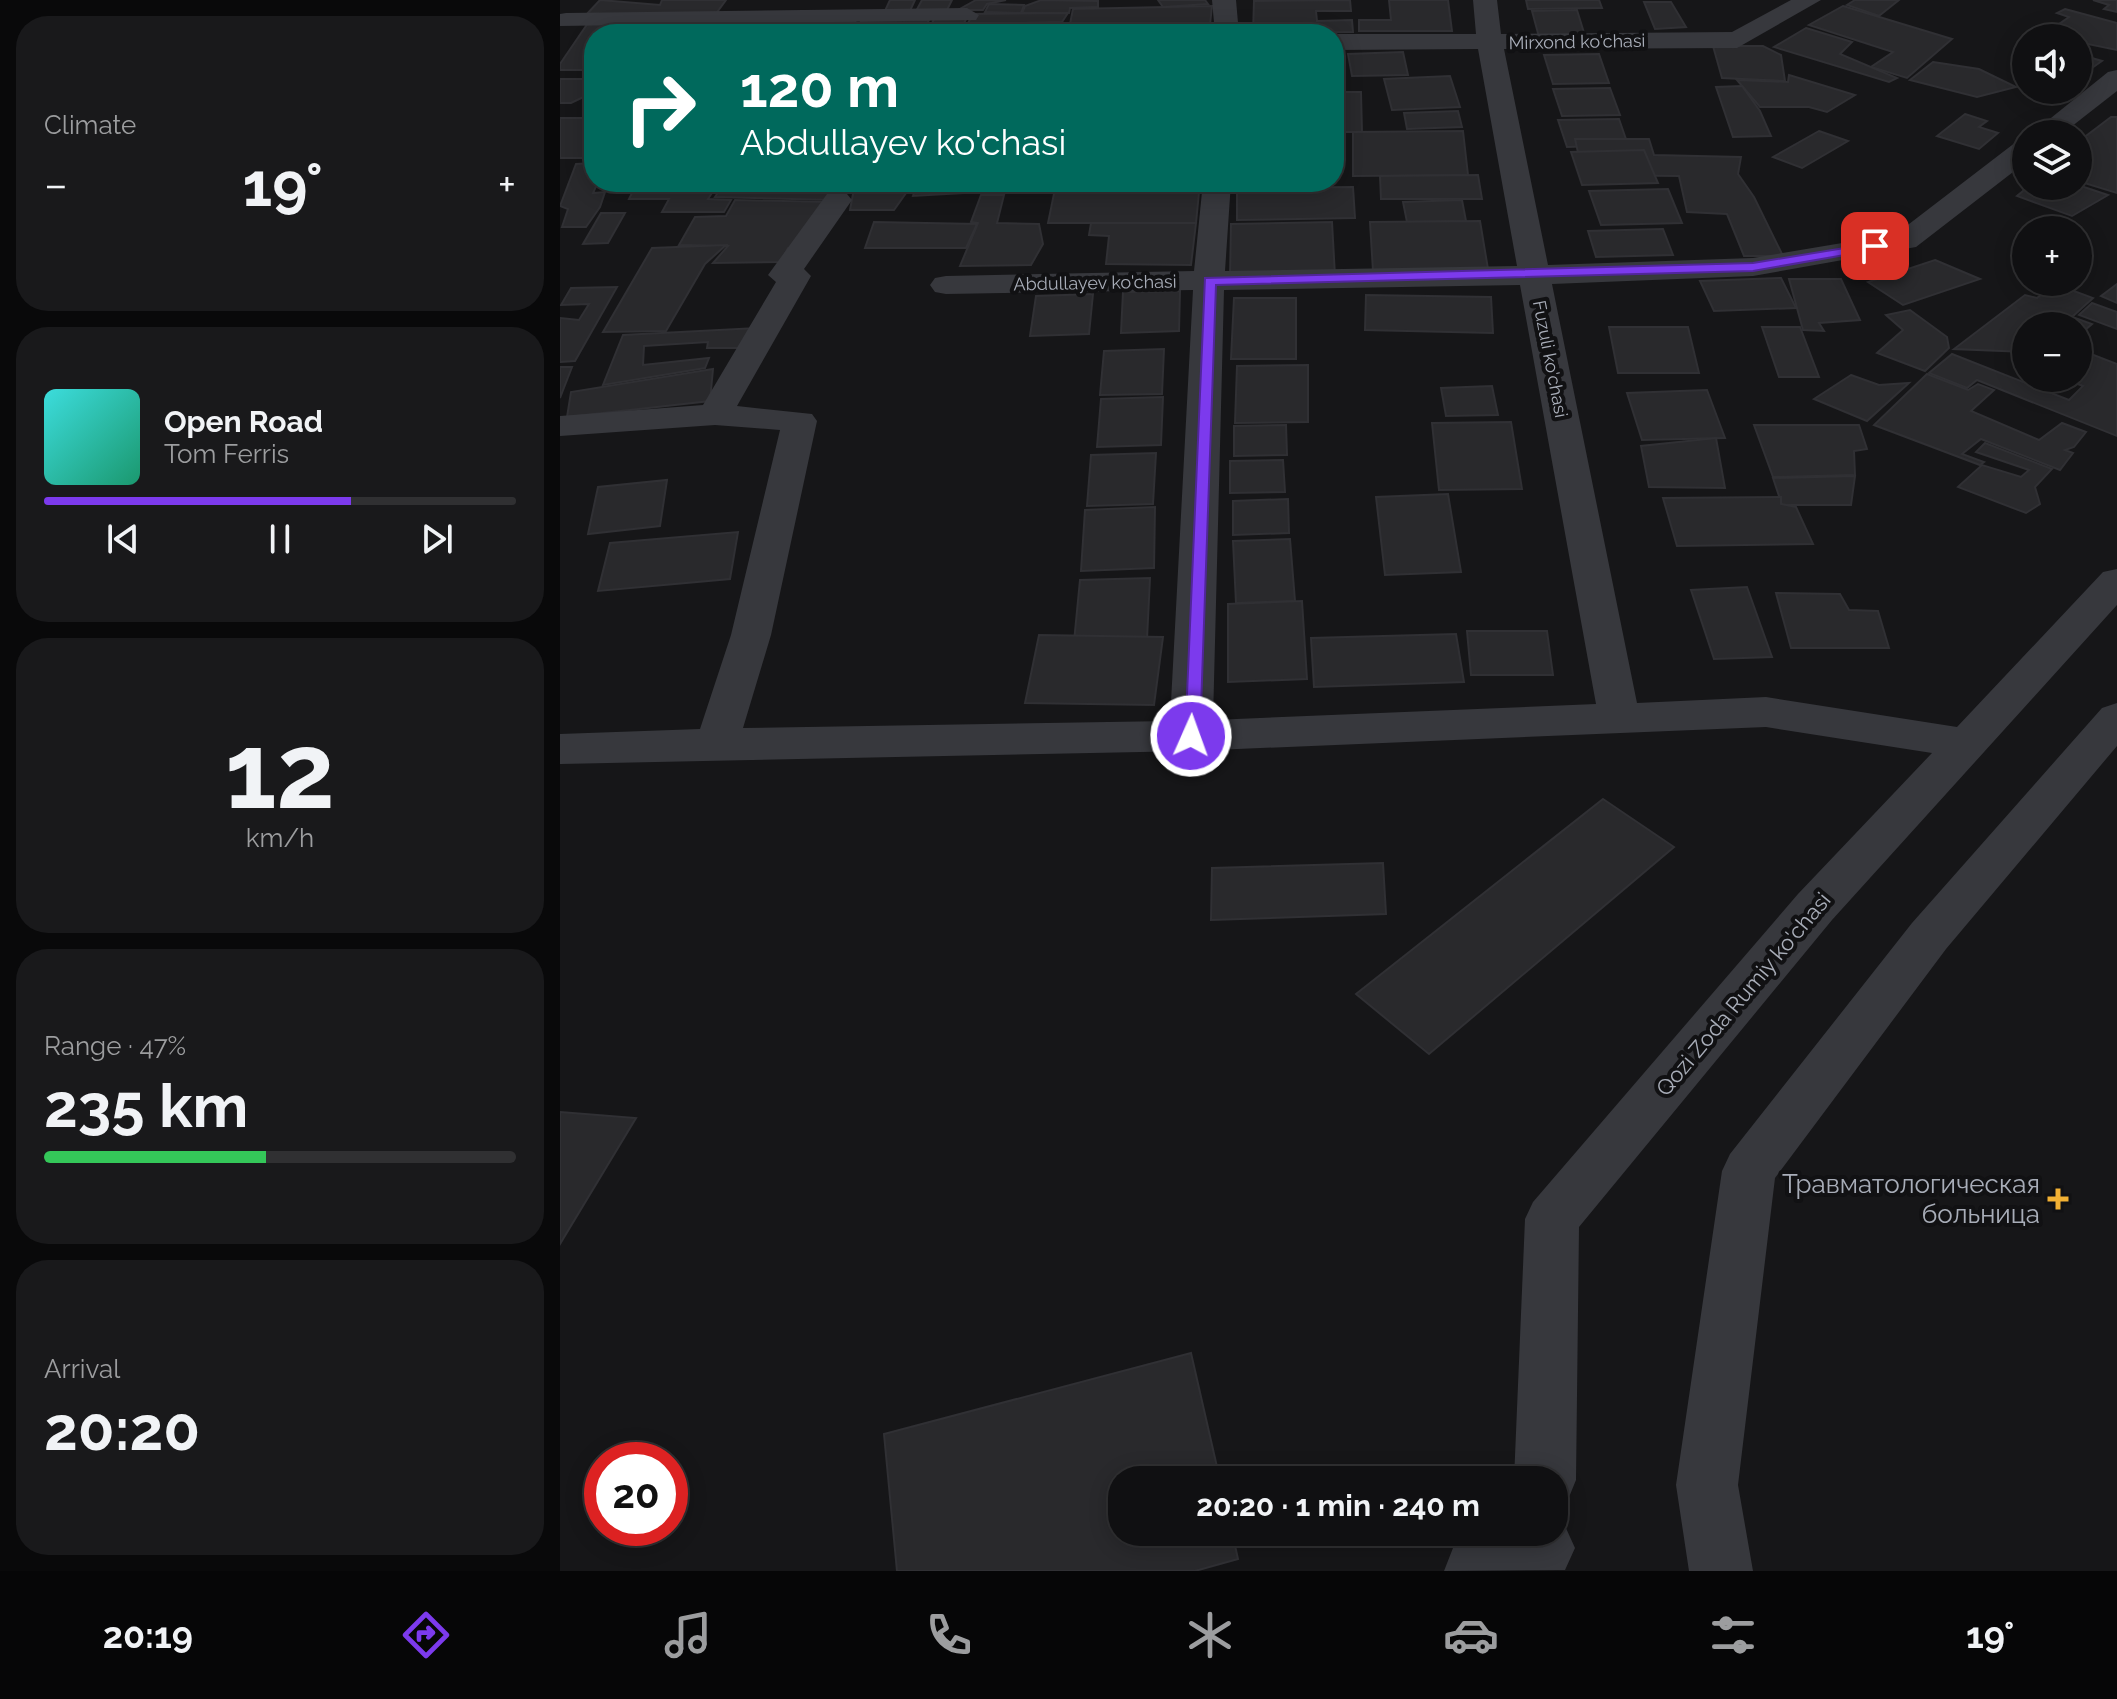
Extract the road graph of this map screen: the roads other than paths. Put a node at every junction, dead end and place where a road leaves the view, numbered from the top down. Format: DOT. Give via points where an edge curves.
graph roads {
  1 [pos="1224,0"];
  2 [pos="1485,0"];
  3 [pos="1809,0"];
  4 [pos="967,15"];
  5 [pos="569,17"];
  6 [pos="1226,24"];
  7 [pos="1344,42"];
  8 [pos="1490,44"];
  9 [pos="2114,84"];
  10 [pos="2064,120"];
  11 [pos="2012,159"];
  12 [pos="1216,192"];
  13 [pos="837,200"];
  14 [pos="1533,275"];
  15 [pos="1209,281"];
  16 [pos="946,285"];
  17 [pos="715,415"];
  18 [pos="560,426"];
  19 [pos="2117,581"];
  20 [pos="1619,717"];
  21 [pos="2117,718"];
  22 [pos="1191,736"];
  23 [pos="717,743"];
  24 [pos="1969,744"];
  25 [pos="560,749"];
  26 [pos="1545,1466"];
  27 [pos="1545,1550"];
  28 [pos="1476,1571"];
  29 [pos="1721,1571"];
  1 -- 6 [label="street"];
  2 -- 8 [label="street, Fuzuli ko'chasi"];
  3 -- 8 [label="street, Mirxond ko'chasi" via="1737,40"];
  4 -- 5 [label="street"];
  7 -- 8 [label="street, Mirxond ko'chasi"];
  8 -- 14 [label="street, Fuzuli ko'chasi"];
  9 -- 10 [label="street"];
  11 -- 14 [label="street, Abdullayev ko'chasi" via="1905,241 1753,267"];
  12 -- 15 [label="street"];
  13 -- 17 [label="street" via="784,275 795,276"];
  14 -- 15 [label="street, Abdullayev ko'chasi"];
  14 -- 20 [label="street, Fuzuli ko'chasi"];
  15 -- 16 [label="street, Abdullayev ko'chasi"];
  15 -- 22 [label="street"];
  17 -- 18 [label="street"];
  17 -- 23 [label="street" via="800,421 751,635"];
  19 -- 24 [label="street, Qozi Zoda Rumiy ko'chasi"];
  20 -- 22 [label="street"];
  20 -- 24 [label="street" via="1766,712"];
  21 -- 29 [label="street" via="1929,936 1749,1171 1707,1485"];
  22 -- 23 [label="street"];
  23 -- 25 [label="street"];
  24 -- 26 [label="street, Qozi Zoda Rumiy ko'chasi" via="1815,907 1552,1219"];
  27 -- 28 [label="street"];
}
